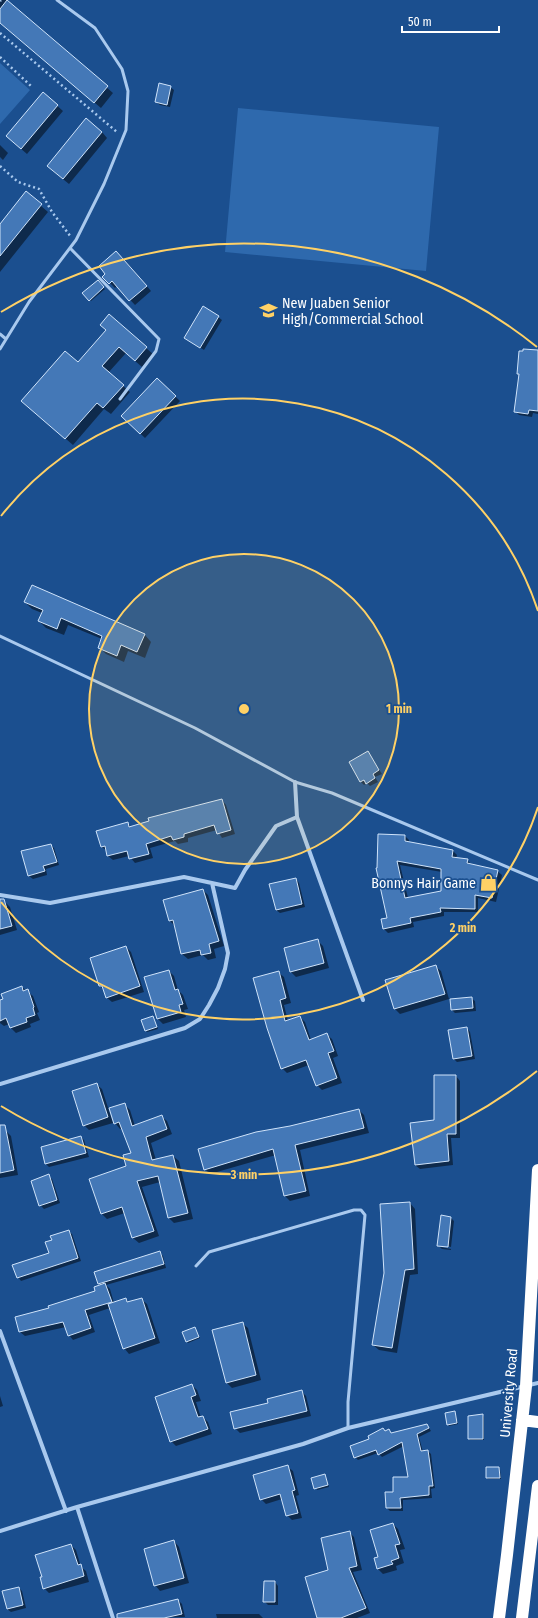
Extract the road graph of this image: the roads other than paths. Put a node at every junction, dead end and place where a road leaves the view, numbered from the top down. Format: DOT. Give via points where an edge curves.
graph roads {
  1 [pos="56,0"];
  2 [pos="70,248"];
  3 [pos="0,334"];
  4 [pos="6,339"];
  5 [pos="0,349"];
  6 [pos="120,399"];
  7 [pos="0,636"];
  8 [pos="295,782"];
  9 [pos="297,817"];
  10 [pos="538,880"];
  11 [pos="212,882"];
  12 [pos="0,895"];
  13 [pos="363,1000"];
  14 [pos="0,1084"];
  15 [pos="538,1170"];
  16 [pos="196,1266"];
  17 [pos="0,1331"];
  18 [pos="538,1383"];
  19 [pos="526,1386"];
  20 [pos="522,1420"];
  21 [pos="538,1422"];
  22 [pos="348,1428"];
  23 [pos="538,1486"];
  24 [pos="77,1507"];
  25 [pos="537,1510"];
  26 [pos="66,1511"];
  27 [pos="0,1531"];
  28 [pos="113,1618"];
  29 [pos="499,1618"];
  30 [pos="522,1618"];
  1 -- 2 [label="lane" via="96,28 122,69 128,91 126,130 104,184"];
  2 -- 4 [label="lane" via="29,302"];
  2 -- 6 [label="lane" via="159,338 156,351"];
  3 -- 4 [label="lane"];
  4 -- 5 [label="lane"];
  7 -- 8 [label="lane" via="195,728"];
  8 -- 9 [label="street"];
  8 -- 10 [label="lane" via="332,794"];
  9 -- 11 [label="street" via="276,826 245,870 236,888"];
  9 -- 13 [label="street"];
  11 -- 12 [label="street" via="184,877 50,903"];
  11 -- 14 [label="street" via="228,953 218,988 200,1019 184,1028"];
  15 -- 19 [label="highway, University Road"];
  16 -- 22 [label="lane" via="209,1252 361,1210 365,1215 348,1402"];
  17 -- 26 [label="street"];
  18 -- 19 [label="street"];
  19 -- 20 [label="highway, University Road"];
  19 -- 22 [label="street"];
  20 -- 21 [label="highway"];
  20 -- 29 [label="highway, University Road"];
  22 -- 24 [label="street" via="303,1444"];
  23 -- 25 [label="highway"];
  24 -- 26 [label="street"];
  24 -- 28 [label="street"];
  25 -- 30 [label="highway"];
  26 -- 27 [label="street"];
}
